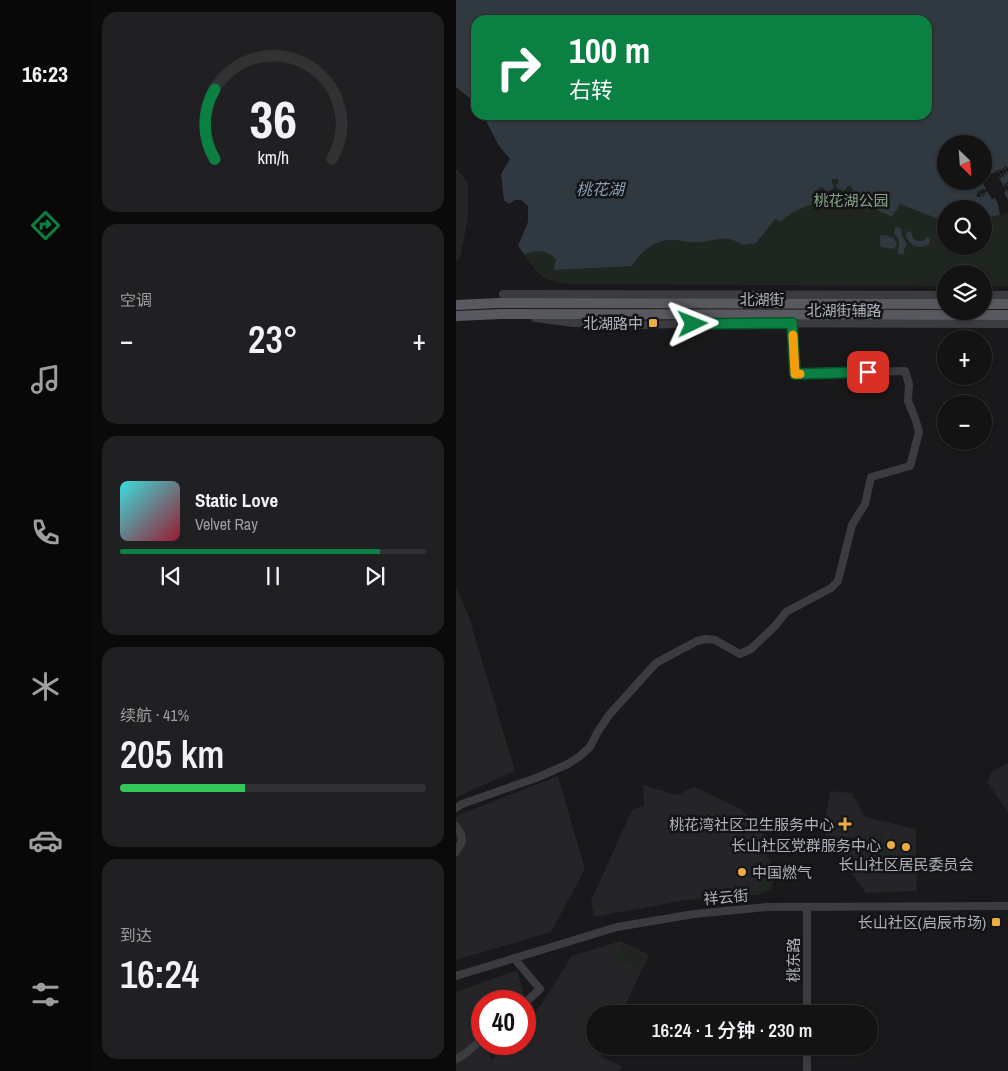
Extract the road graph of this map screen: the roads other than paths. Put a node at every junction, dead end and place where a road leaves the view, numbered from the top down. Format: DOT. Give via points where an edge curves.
graph roads {
  1 [pos="503,294"];
  2 [pos="937,295"];
  3 [pos="992,295"];
  4 [pos="1008,295"];
  5 [pos="937,304"];
  6 [pos="992,304"];
  7 [pos="1008,304"];
  8 [pos="456,305"];
  9 [pos="1008,315"];
  10 [pos="456,316"];
  11 [pos="757,319"];
  12 [pos="859,319"];
  13 [pos="792,323"];
  14 [pos="1008,324"];
  15 [pos="456,808"];
  16 [pos="456,826"];
  17 [pos="456,852"];
  18 [pos="1008,906"];
  19 [pos="807,907"];
  20 [pos="514,958"];
  21 [pos="456,976"];
  22 [pos="536,993"];
  23 [pos="807,1005"];
  24 [pos="471,1049"];
  25 [pos="807,1055"];
  26 [pos="456,1059"];
  27 [pos="806,1071"];
  1 -- 2 [label="street, 北湖街辅路"];
  3 -- 4 [label="street"];
  5 -- 8 [label="main road, 北湖街"];
  6 -- 7 [label="main road"];
  9 -- 12 [label="main road, 北湖街"];
  10 -- 11 [label="main road, 北湖街"];
  11 -- 12 [label="main road, 北湖街"];
  11 -- 13 [label="street, 北湖街辅路"];
  12 -- 13 [label="street, 北湖街辅路"];
  12 -- 14 [label="street, 北湖街辅路"];
  13 -- 15 [label="street" via="795,374 905,371 908,401 919,432 910,466 871,477 866,504 852,526 838,581 786,612 751,649 740,654 706,638 656,662 609,715 590,747 580,756 536,778"];
  16 -- 17 [label="street" via="462,842"];
  18 -- 19 [label="street, 祥云街"];
  19 -- 20 [label="street, 祥云街" via="767,907 651,921 617,927"];
  19 -- 23 [label="street, 桃东路"];
  20 -- 21 [label="street, 祥云街"];
  20 -- 22 [label="street" via="540,990"];
  24 -- 26 [label="street"];
  25 -- 27 [label="street"];
}
